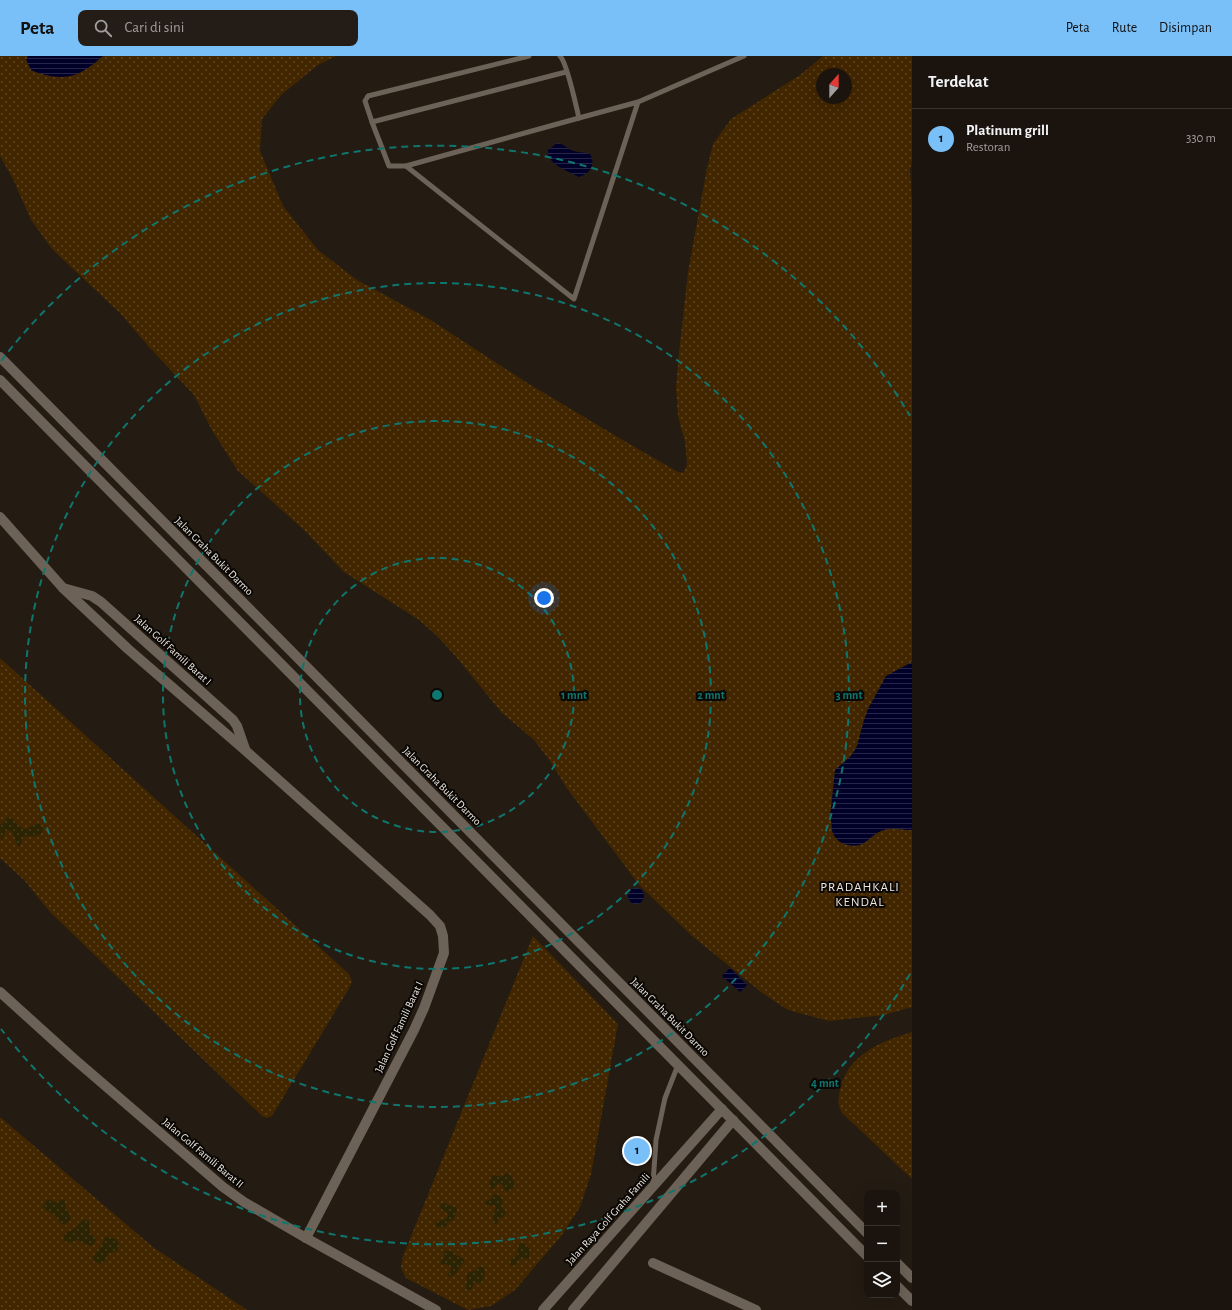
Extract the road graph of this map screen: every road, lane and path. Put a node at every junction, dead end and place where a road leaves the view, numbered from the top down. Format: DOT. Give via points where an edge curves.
graph roads {
  1 [pos="529,56"];
  2 [pos="560,56"];
  3 [pos="744,56"];
  4 [pos="566,72"];
  5 [pos="638,102"];
  6 [pos="579,118"];
  7 [pos="372,122"];
  8 [pos="406,166"];
  9 [pos="0,357"];
  10 [pos="0,380"];
  11 [pos="0,517"];
  12 [pos="63,588"];
  13 [pos="246,751"];
  14 [pos="0,992"];
  15 [pos="678,1065"];
  16 [pos="722,1109"];
  17 [pos="733,1120"];
  18 [pos="653,1187"];
  19 [pos="864,1230"];
  20 [pos="306,1238"];
  21 [pos="864,1253"];
  22 [pos="653,1263"];
  23 [pos="900,1266"];
  24 [pos="912,1278"];
  25 [pos="900,1289"];
  26 [pos="912,1301"];
  27 [pos="436,1310"];
  28 [pos="543,1310"];
  29 [pos="573,1310"];
  30 [pos="756,1310"];
  1 -- 7 [label="lane" via="368,96 365,101"];
  2 -- 4 [label="lane"];
  3 -- 5 [label="lane"];
  4 -- 6 [label="lane"];
  4 -- 7 [label="lane"];
  5 -- 6 [label="lane"];
  5 -- 8 [label="lane" via="574,299"];
  6 -- 8 [label="lane"];
  7 -- 8 [label="lane" via="389,166"];
  9 -- 19 [label="street, Jalan Graha Bukit Darmo"];
  10 -- 15 [label="street"];
  11 -- 12 [label="street, Jalan Golf Famili Barat I"];
  12 -- 13 [label="street, Jalan Golf Famili Barat I" via="128,649"];
  12 -- 13 [label="street, Jalan Golf Famili Barat I" via="88,594 101,602 233,720"];
  13 -- 20 [label="street, Jalan Golf Famili Barat I" via="430,915 440,926 443,936 444,953 419,1019"];
  14 -- 20 [label="street, Jalan Golf Famili Barat II" via="223,1187"];
  15 -- 16 [label="street"];
  15 -- 18 [label="lane" via="665,1098 656,1140"];
  16 -- 17 [label="street"];
  16 -- 18 [label="street, Jalan Raya Golf Graha Famili"];
  17 -- 21 [label="street"];
  17 -- 29 [label="street"];
  18 -- 28 [label="street, Jalan Raya Golf Graha Famili"];
  20 -- 27 [label="street, Jalan Golf Famili Barat II"];
  22 -- 30 [label="street"];
  23 -- 24 [label="street"];
  25 -- 26 [label="street"];
}
